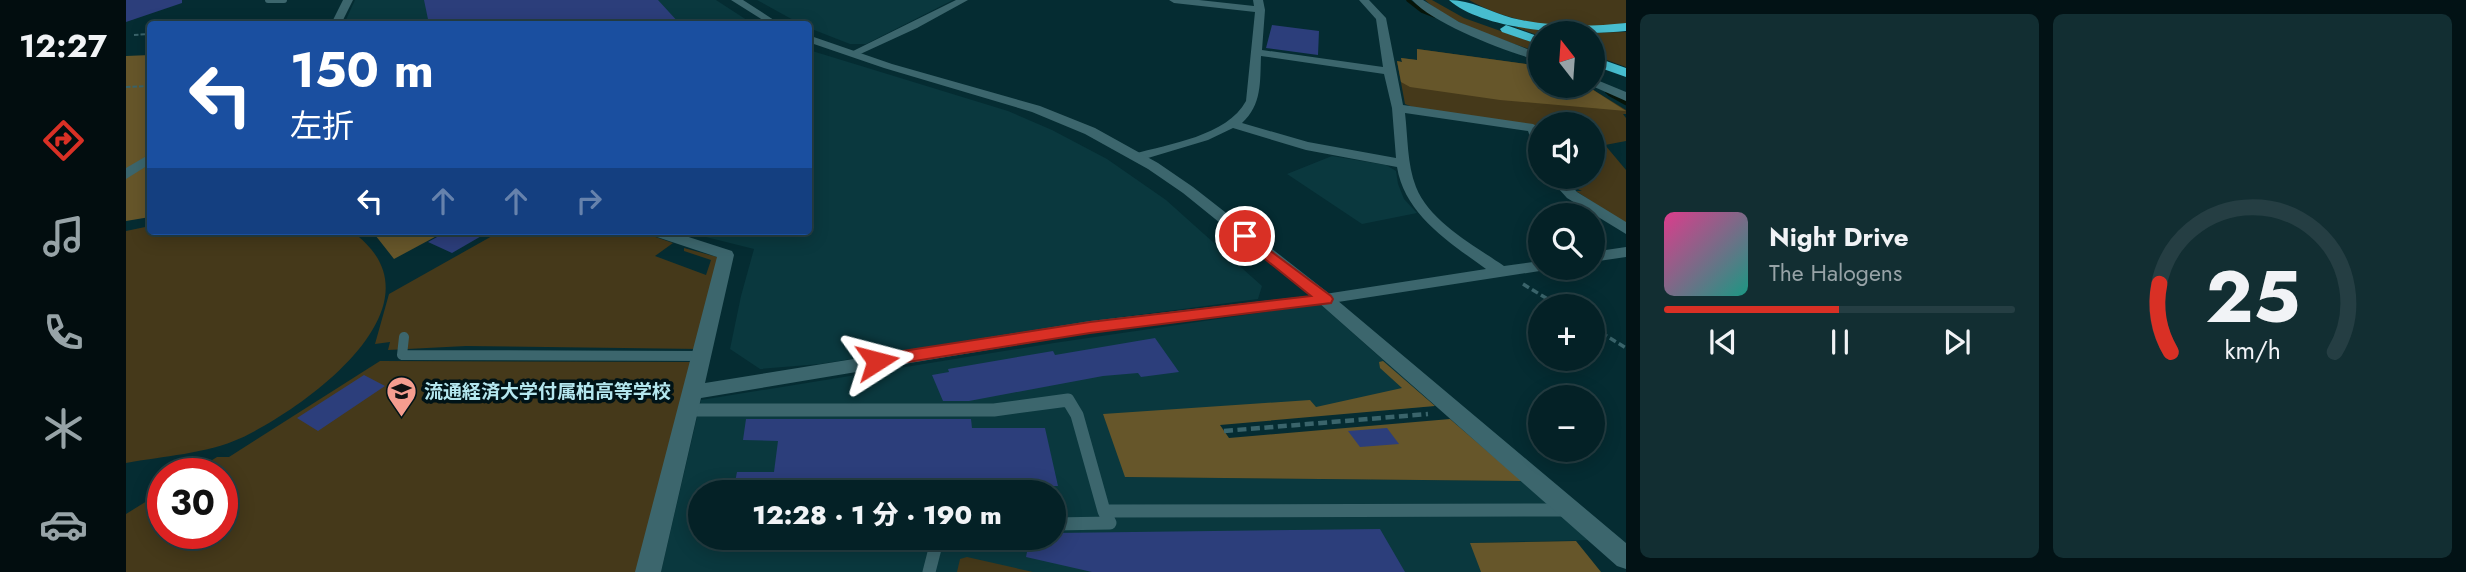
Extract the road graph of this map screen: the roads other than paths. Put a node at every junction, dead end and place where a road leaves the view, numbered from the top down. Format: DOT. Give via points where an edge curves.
graph roads {
  1 [pos="268,0"];
  2 [pos="284,0"];
  3 [pos="348,0"];
  4 [pos="736,0"];
  5 [pos="963,0"];
  6 [pos="1174,0"];
  7 [pos="1364,0"];
  8 [pos="1417,0"];
  9 [pos="1449,1"];
  10 [pos="1259,5"];
  11 [pos="338,21"];
  12 [pos="770,21"];
  13 [pos="1626,27"];
  14 [pos="1528,37"];
  15 [pos="812,39"];
  16 [pos="1255,52"];
  17 [pos="1528,53"];
  18 [pos="852,54"];
  19 [pos="1605,65"];
  20 [pos="1389,71"];
  21 [pos="1626,73"];
  22 [pos="1605,86"];
  23 [pos="1626,97"];
  24 [pos="1398,108"];
  25 [pos="1232,124"];
  26 [pos="1528,127"];
  27 [pos="1138,157"];
  28 [pos="147,160"];
  29 [pos="1405,164"];
  30 [pos="126,175"];
  31 [pos="1566,189"];
  32 [pos="1626,229"];
  33 [pos="666,235"];
  34 [pos="1626,252"];
  35 [pos="1605,255"];
  36 [pos="1528,267"];
  37 [pos="1500,271"];
  38 [pos="1325,299"];
  39 [pos="404,337"];
  40 [pos="701,356"];
  41 [pos="689,401"];
  42 [pos="1571,510"];
  43 [pos="1104,512"];
  44 [pos="1066,524"];
  45 [pos="935,550"];
  46 [pos="1626,558"];
  47 [pos="648,572"];
  48 [pos="929,572"];
  1 -- 2 [label="lane"];
  3 -- 11 [label="street"];
  4 -- 12 [label="street"];
  5 -- 18 [label="street"];
  6 -- 10 [label="street"];
  7 -- 20 [label="street" via="1381,18"];
  8 -- 17 [label="street" via="1425,8"];
  9 -- 13 [label="highway" via="1543,26"];
  9 -- 14 [label="highway" via="1480,20"];
  10 -- 16 [label="street"];
  15 -- 18 [label="street"];
  16 -- 20 [label="street"];
  16 -- 25 [label="street" via="1251,106"];
  18 -- 27 [label="street" via="1036,109"];
  19 -- 21 [label="highway"];
  20 -- 24 [label="street"];
  22 -- 23 [label="street"];
  24 -- 26 [label="street"];
  24 -- 29 [label="street"];
  25 -- 27 [label="street"];
  25 -- 29 [label="street" via="1306,146"];
  27 -- 38 [label="street" via="1188,190"];
  28 -- 30 [label="street"];
  29 -- 37 [label="street" via="1410,191 1426,212"];
  31 -- 32 [label="street"];
  33 -- 40 [label="street" via="726,255"];
  34 -- 35 [label="street"];
  36 -- 37 [label="street"];
  37 -- 38 [label="street"];
  38 -- 41 [label="street" via="1090,327"];
  38 -- 42 [label="street"];
  39 -- 40 [label="lane" via="402,355"];
  40 -- 41 [label="street"];
  41 -- 43 [label="lane" via="995,410 1068,400 1077,415"];
  41 -- 47 [label="street"];
  42 -- 43 [label="lane"];
  42 -- 46 [label="street"];
  43 -- 44 [label="lane" via="1110,523"];
  45 -- 48 [label="lane"];
}
